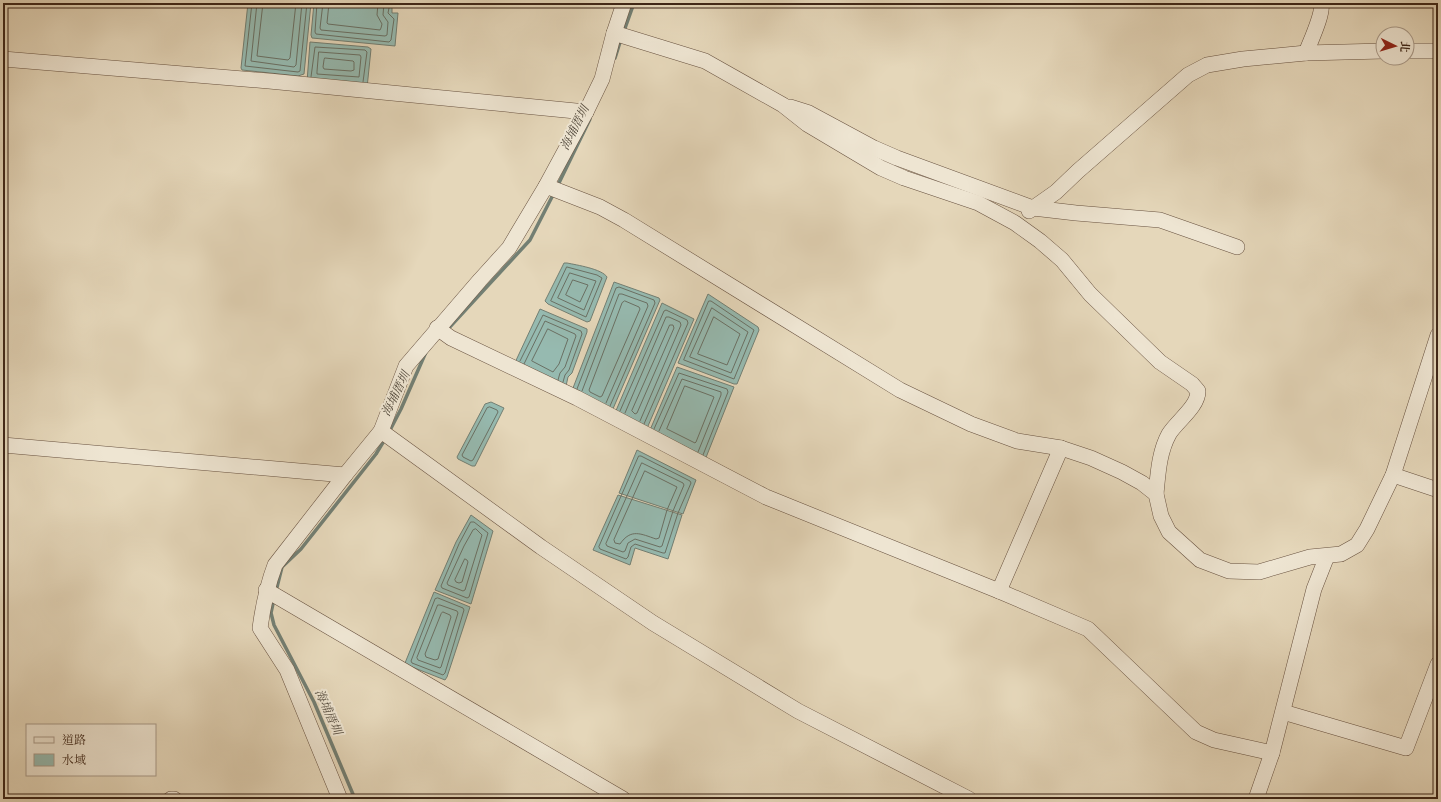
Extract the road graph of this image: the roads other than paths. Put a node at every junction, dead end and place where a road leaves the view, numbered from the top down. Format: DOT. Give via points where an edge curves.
graph roads {
  1 [pos="624,3"];
  2 [pos="1321,3"];
  3 [pos="614,33"];
  4 [pos="1375,51"];
  5 [pos="1415,51"];
  6 [pos="1438,51"];
  7 [pos="1306,53"];
  8 [pos="3,59"];
  9 [pos="783,106"];
  10 [pos="586,112"];
  11 [pos="546,186"];
  12 [pos="1033,208"];
  13 [pos="1015,223"];
  14 [pos="1237,247"];
  15 [pos="437,328"];
  16 [pos="1438,335"];
  17 [pos="381,431"];
  18 [pos="3,445"];
  19 [pos="1061,448"];
  20 [pos="1393,475"];
  21 [pos="345,476"];
  22 [pos="1438,490"];
  23 [pos="1156,494"];
  24 [pos="1327,556"];
  25 [pos="266,590"];
  26 [pos="999,591"];
  27 [pos="1438,664"];
  28 [pos="1283,712"];
  29 [pos="1272,753"];
  30 [pos="171,799"];
  31 [pos="174,799"];
  32 [pos="340,799"];
  33 [pos="623,799"];
  34 [pos="970,799"];
  35 [pos="1256,799"];
  1 -- 3 [label="street"];
  2 -- 7 [label="street"];
  3 -- 9 [label="street" via="705,61"];
  3 -- 10 [label="street" via="602,79"];
  4 -- 7 [label="street"];
  5 -- 6 [label="street"];
  7 -- 12 [label="street" via="1207,65 1188,75 1056,192"];
  8 -- 10 [label="street" via="269,81"];
  9 -- 12 [label="street" via="809,113 897,158"];
  9 -- 13 [label="street" via="807,124 881,168 978,203"];
  10 -- 11 [label="street"];
  11 -- 15 [label="street" via="509,248"];
  11 -- 19 [label="street" via="600,207 624,220 900,390 971,424 1017,441"];
  12 -- 13 [label="street"];
  12 -- 14 [label="street" via="1160,220"];
  13 -- 23 [label="street" via="1062,260 1090,294 1160,362 1198,391 1194,403 1169,434 1160,458"];
  15 -- 17 [label="street" via="406,366"];
  15 -- 26 [label="street" via="451,338 577,398 766,497"];
  16 -- 20 [label="street"];
  17 -- 21 [label="street"];
  17 -- 34 [label="street" via="541,547 673,635 798,711"];
  18 -- 21 [label="street"];
  19 -- 23 [label="street" via="1122,472"];
  19 -- 26 [label="street"];
  20 -- 22 [label="street"];
  20 -- 24 [label="street" via="1357,545 1341,554"];
  21 -- 25 [label="street" via="275,565"];
  23 -- 24 [label="street" via="1161,516 1169,532 1200,560 1229,571 1259,572 1310,557"];
  24 -- 28 [label="street" via="1314,589"];
  25 -- 32 [label="street" via="260,628 287,670"];
  25 -- 33 [label="street"];
  26 -- 29 [label="street" via="1088,629 1196,732 1214,740"];
  27 -- 28 [label="street" via="1406,748"];
  28 -- 29 [label="street"];
  29 -- 35 [label="street"];
  30 -- 31 [label="street"];
}
